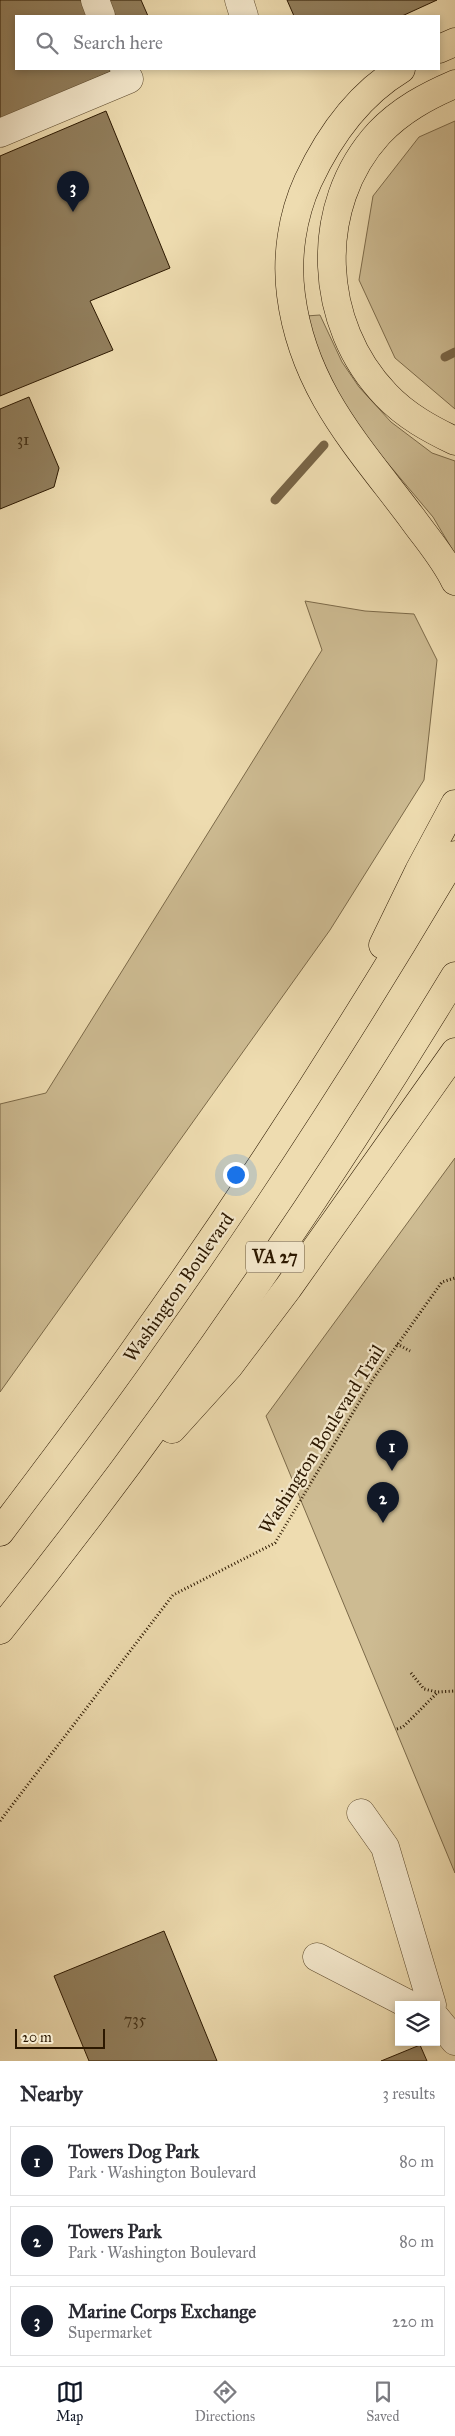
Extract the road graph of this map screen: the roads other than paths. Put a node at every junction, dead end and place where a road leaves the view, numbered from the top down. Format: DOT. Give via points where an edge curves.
graph roads {
  1 [pos="94,0"];
  2 [pos="238,0"];
  3 [pos="102,15"];
  4 [pos="244,15"];
  5 [pos="455,42"];
  6 [pos="440,49"];
  7 [pos="124,70"];
  8 [pos="400,70"];
  9 [pos="455,84"];
  10 [pos="0,133"];
  11 [pos="455,442"];
  12 [pos="455,581"];
  13 [pos="455,804"];
  14 [pos="455,855"];
  15 [pos="455,976"];
  16 [pos="455,1052"];
  17 [pos="326,1064"];
  18 [pos="81,1527"];
  19 [pos="0,1532"];
  20 [pos="0,1630"];
  21 [pos="361,1813"];
  22 [pos="318,1957"];
  23 [pos="402,2001"];
  24 [pos="431,2001"];
  25 [pos="440,2023"];
  26 [pos="455,2041"];
  1 -- 3 [label="lane"];
  2 -- 4 [label="lane"];
  5 -- 6 [label="highway"];
  7 -- 10 [label="lane" via="129,79"];
  8 -- 12 [label="highway" via="361,100 328,141 297,212 289,260 289,283 305,359 326,402 438,552"];
  9 -- 11 [label="highway" via="420,100 397,117 364,152 341,198 330,251 343,326 367,374 406,414"];
  13 -- 17 [label="highway"];
  14 -- 17 [label="highway, Washington Boulevard" via="387,970"];
  15 -- 18 [label="highway, VA 27" via="256,1286"];
  16 -- 18 [label="highway" via="347,1207 229,1366"];
  17 -- 19 [label="highway, Washington Boulevard" via="141,1341"];
  18 -- 20 [label="highway, VA 27"];
  21 -- 24 [label="lane" via="385,1847"];
  22 -- 23 [label="lane"];
  25 -- 26 [label="lane"];
}
